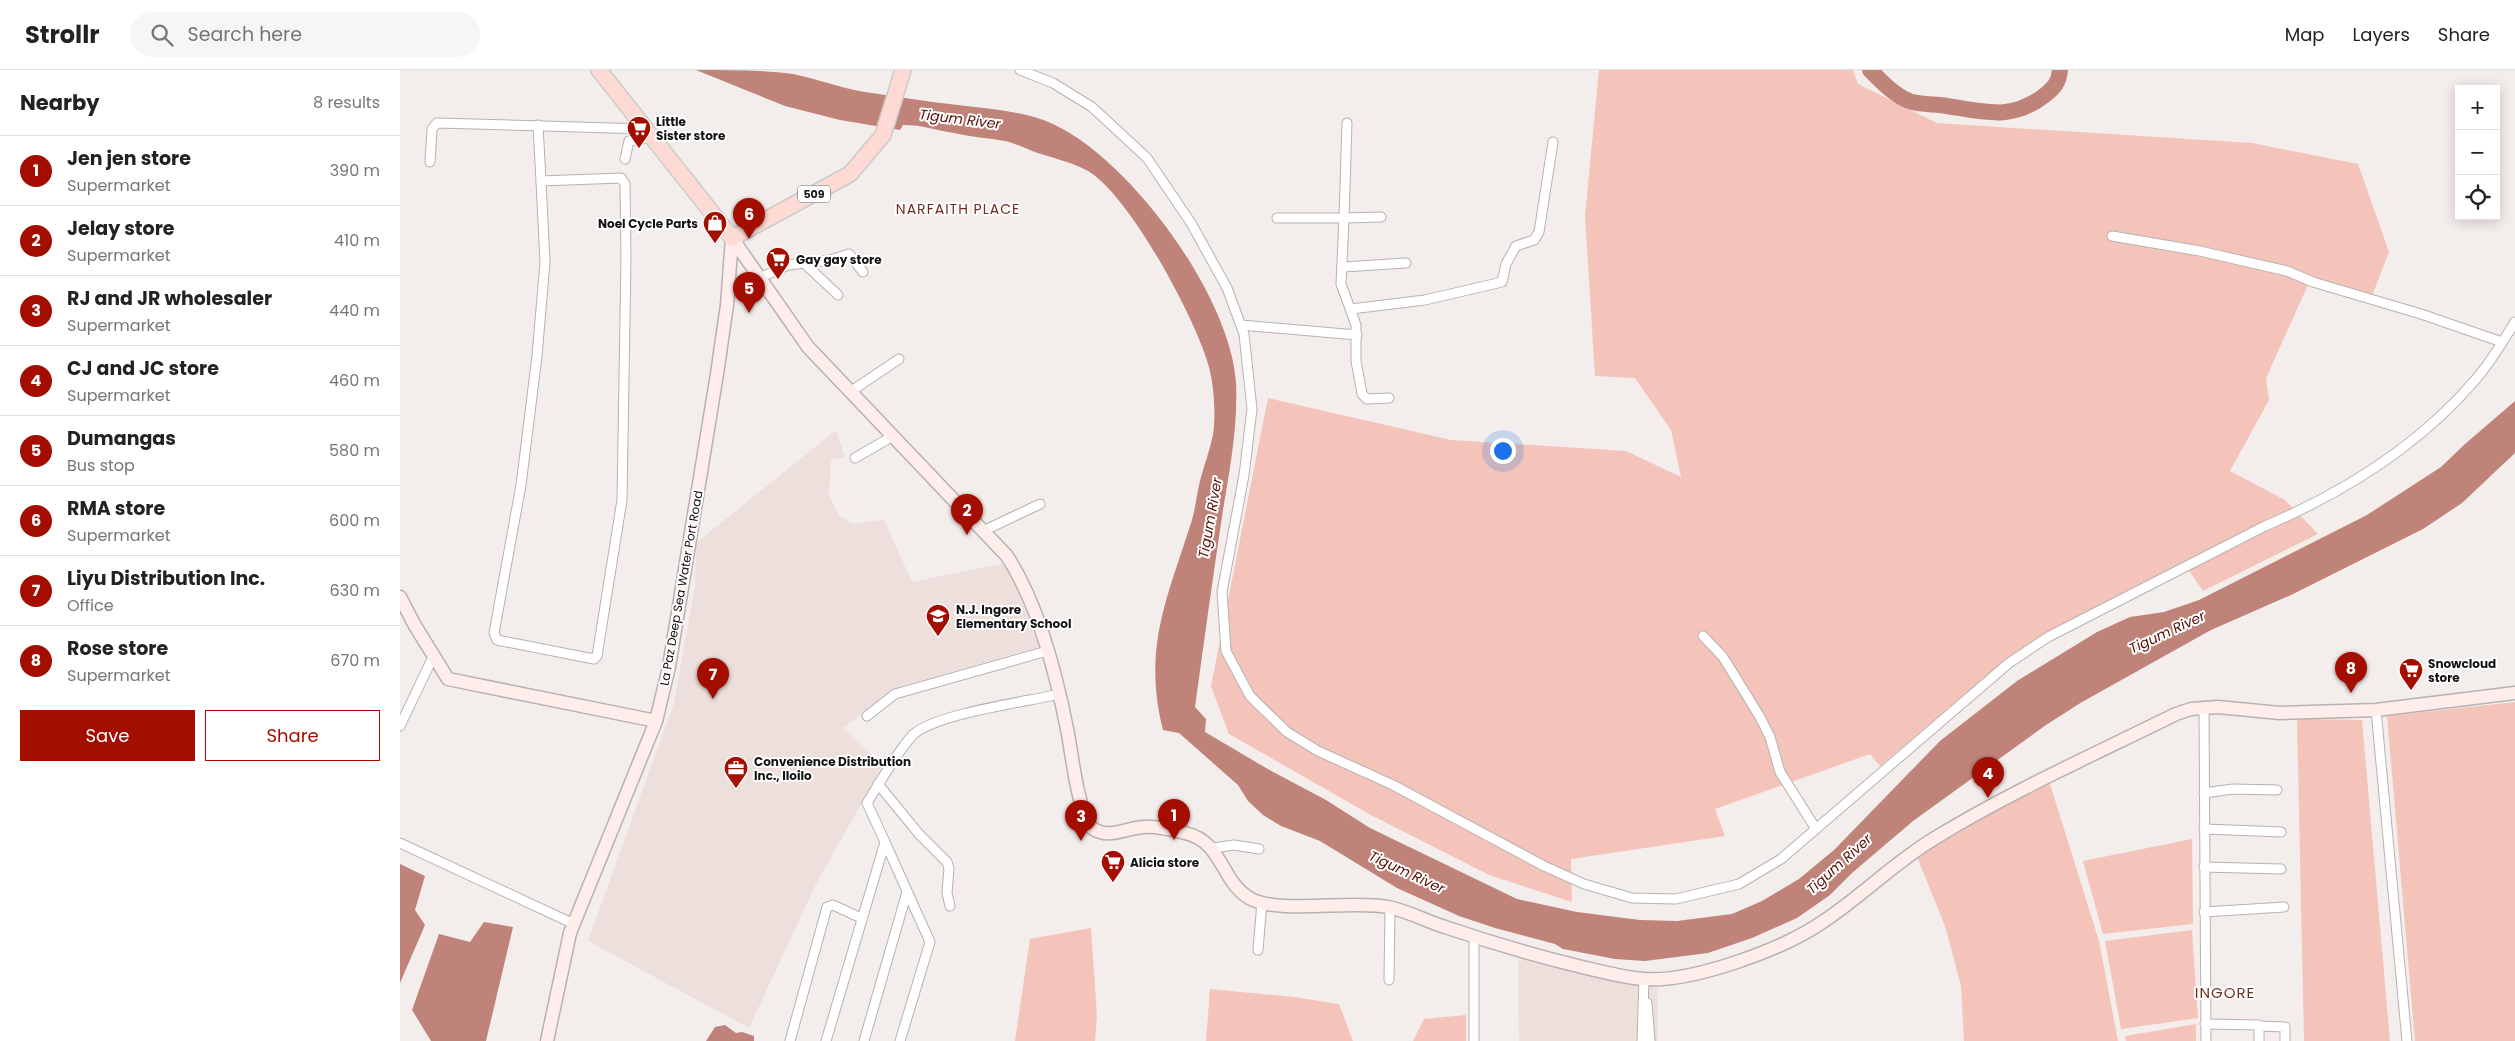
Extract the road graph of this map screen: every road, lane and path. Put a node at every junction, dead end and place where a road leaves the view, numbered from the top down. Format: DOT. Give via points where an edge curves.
graph roads {
  1 [pos="598,70"];
  2 [pos="903,70"];
  3 [pos="1020,70"];
  4 [pos="1347,123"];
  5 [pos="538,125"];
  6 [pos="650,133"];
  7 [pos="1553,142"];
  8 [pos="625,159"];
  9 [pos="430,162"];
  10 [pos="541,181"];
  11 [pos="1277,218"];
  12 [pos="1344,218"];
  13 [pos="1381,218"];
  14 [pos="2112,236"];
  15 [pos="732,238"];
  16 [pos="804,263"];
  17 [pos="1406,263"];
  18 [pos="751,266"];
  19 [pos="1343,267"];
  20 [pos="729,269"];
  21 [pos="863,272"];
  22 [pos="760,278"];
  23 [pos="838,295"];
  24 [pos="1351,309"];
  25 [pos="2515,322"];
  26 [pos="1241,325"];
  27 [pos="1357,335"];
  28 [pos="2502,342"];
  29 [pos="899,359"];
  30 [pos="850,392"];
  31 [pos="1389,398"];
  32 [pos="893,436"];
  33 [pos="855,458"];
  34 [pos="1040,504"];
  35 [pos="983,531"];
  36 [pos="400,597"];
  37 [pos="1703,636"];
  38 [pos="1047,651"];
  39 [pos="433,657"];
  40 [pos="2515,693"];
  41 [pos="1060,694"];
  42 [pos="2204,708"];
  43 [pos="2376,710"];
  44 [pos="867,716"];
  45 [pos="656,721"];
  46 [pos="400,726"];
  47 [pos="878,784"];
  48 [pos="2277,790"];
  49 [pos="2204,793"];
  50 [pos="1816,829"];
  51 [pos="2204,829"];
  52 [pos="2281,832"];
  53 [pos="885,842"];
  54 [pos="400,843"];
  55 [pos="1213,848"];
  56 [pos="1259,850"];
  57 [pos="2204,867"];
  58 [pos="2281,869"];
  59 [pos="907,892"];
  60 [pos="1262,902"];
  61 [pos="950,906"];
  62 [pos="1390,907"];
  63 [pos="2284,907"];
  64 [pos="2204,912"];
  65 [pos="861,918"];
  66 [pos="574,924"];
  67 [pos="1474,936"];
  68 [pos="1258,950"];
  69 [pos="1389,980"];
  70 [pos="1644,980"];
  71 [pos="1645,993"];
  72 [pos="2205,1024"];
  73 [pos="2259,1026"];
  74 [pos="547,1041"];
  75 [pos="790,1041"];
  76 [pos="826,1041"];
  77 [pos="864,1041"];
  78 [pos="900,1041"];
  79 [pos="1474,1041"];
  80 [pos="1642,1041"];
  81 [pos="1650,1041"];
  82 [pos="2206,1041"];
  83 [pos="2259,1041"];
  84 [pos="2285,1041"];
  85 [pos="2407,1041"];
  1 -- 6 [label="main road"];
  2 -- 15 [label="main road, 509" via="883,135 850,174"];
  3 -- 26 [label="street" via="1053,83 1092,107 1146,158 1191,223 1227,288"];
  4 -- 12 [label="street"];
  5 -- 6 [label="street"];
  5 -- 9 [label="street" via="437,123 432,129"];
  5 -- 10 [label="street"];
  6 -- 8 [label="street" via="629,141"];
  6 -- 15 [label="main road"];
  7 -- 24 [label="street" via="1540,232 1534,240 1516,246 1506,264 1502,282 1425,300"];
  10 -- 10 [label="street" via="545,270 537,356 521,485 494,633 498,640 594,659 622,500 625,184 621,178"];
  11 -- 12 [label="street"];
  12 -- 13 [label="street"];
  12 -- 19 [label="street"];
  14 -- 28 [label="street" via="2200,251 2287,271"];
  15 -- 18 [label="street"];
  15 -- 20 [label="street, La Paz Deep Sea Water Port Road"];
  16 -- 21 [label="street" via="849,254"];
  16 -- 22 [label="street" via="788,265"];
  16 -- 23 [label="street"];
  17 -- 19 [label="street"];
  18 -- 20 [label="street"];
  18 -- 22 [label="street"];
  19 -- 24 [label="street" via="1341,284"];
  20 -- 45 [label="street, La Paz Deep Sea Water Port Road" via="717,374 670,667"];
  22 -- 30 [label="street" via="798,335"];
  24 -- 27 [label="street"];
  25 -- 28 [label="street"];
  26 -- 27 [label="street"];
  26 -- 50 [label="street" via="1252,409 1244,475 1222,592 1226,651 1250,696 1286,732 1318,751 1394,785 1544,866 1584,884 1632,898 1676,900 1739,884 1781,859"];
  27 -- 31 [label="street" via="1356,361 1362,394 1367,399"];
  28 -- 50 [label="street" via="2477,378 2426,431 2378,466 2299,512 2265,526 2048,637 1979,687"];
  29 -- 30 [label="street"];
  30 -- 32 [label="street"];
  32 -- 33 [label="street"];
  32 -- 35 [label="street"];
  34 -- 35 [label="street"];
  35 -- 38 [label="street" via="1007,556 1017,572"];
  36 -- 39 [label="street"];
  37 -- 50 [label="street" via="1723,657 1760,717 1770,737 1780,772"];
  38 -- 41 [label="street"];
  38 -- 44 [label="street" via="895,694"];
  39 -- 45 [label="street" via="448,679 459,683"];
  39 -- 46 [label="street"];
  40 -- 43 [label="street"];
  41 -- 47 [label="street" via="966,714 925,727 913,734"];
  41 -- 55 [label="street" via="1081,802 1092,828 1107,834 1145,827 1188,833"];
  42 -- 43 [label="street" via="2280,713"];
  42 -- 49 [label="street"];
  42 -- 70 [label="street" via="2176,714 2006,796 1906,856 1825,921 1800,936 1714,968 1676,978"];
  43 -- 85 [label="street"];
  45 -- 66 [label="street, La Paz Deep Sea Water Port Road"];
  47 -- 53 [label="street" via="867,803"];
  47 -- 61 [label="street" via="947,862 950,868 947,893"];
  48 -- 49 [label="street" via="2233,789"];
  49 -- 51 [label="street"];
  51 -- 52 [label="street"];
  51 -- 57 [label="street"];
  53 -- 59 [label="street"];
  53 -- 65 [label="street"];
  54 -- 66 [label="street"];
  55 -- 56 [label="street" via="1234,845"];
  55 -- 60 [label="street" via="1226,873 1242,892 1254,901"];
  57 -- 58 [label="street"];
  57 -- 64 [label="street"];
  59 -- 77 [label="street"];
  59 -- 78 [label="street" via="930,942"];
  60 -- 62 [label="street"];
  60 -- 68 [label="street"];
  62 -- 67 [label="street"];
  62 -- 69 [label="street"];
  63 -- 64 [label="street"];
  64 -- 72 [label="street"];
  65 -- 75 [label="street" via="833,905 827,907"];
  65 -- 76 [label="street"];
  66 -- 74 [label="street, La Paz Deep Sea Water Port Road"];
  67 -- 70 [label="street" via="1553,960"];
  67 -- 79 [label="street"];
  70 -- 71 [label="street"];
  71 -- 80 [label="street"];
  71 -- 81 [label="street"];
  72 -- 73 [label="street"];
  72 -- 82 [label="street"];
  73 -- 83 [label="street"];
  73 -- 84 [label="street" via="2285,1026"];
}
